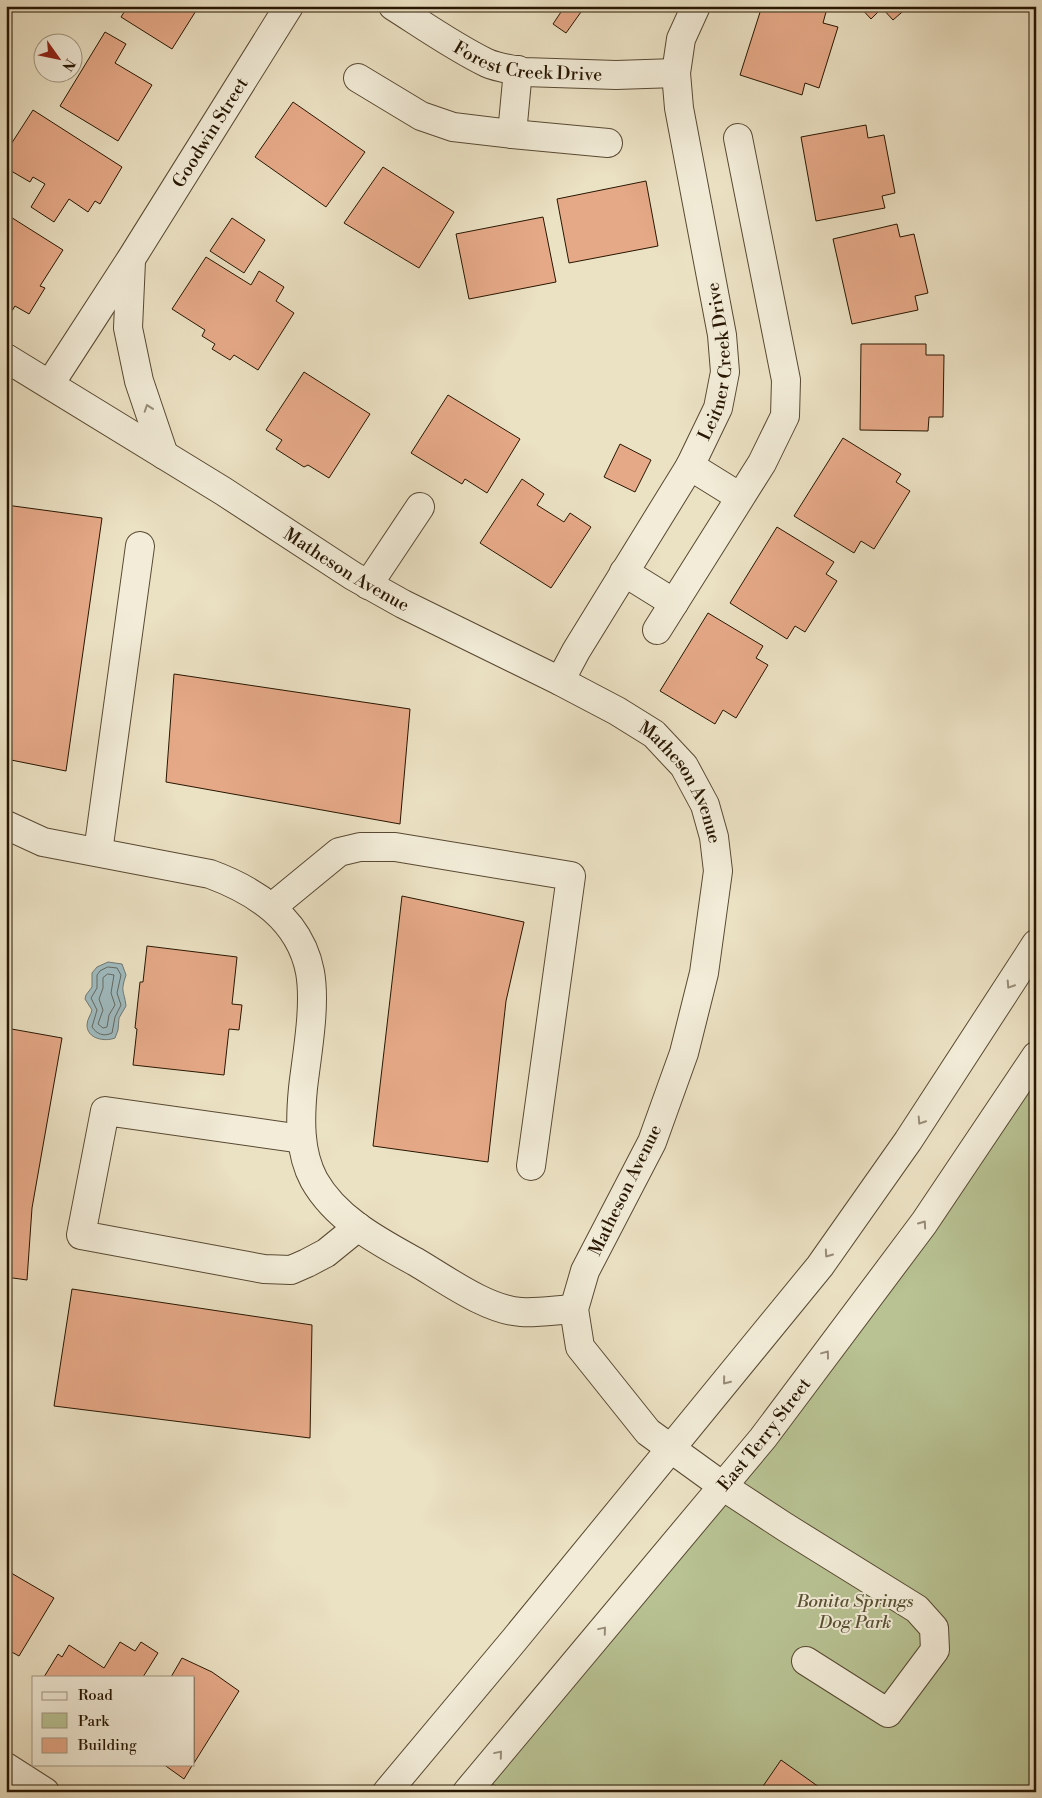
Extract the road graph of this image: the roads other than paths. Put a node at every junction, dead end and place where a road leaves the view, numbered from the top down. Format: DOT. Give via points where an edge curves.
graph roads {
  1 [pos="289,6"];
  2 [pos="393,6"];
  3 [pos="696,6"];
  4 [pos="518,70"];
  5 [pos="676,73"];
  6 [pos="358,78"];
  7 [pos="512,134"];
  8 [pos="738,138"];
  9 [pos="608,142"];
  10 [pos="131,259"];
  11 [pos="6,358"];
  12 [pos="50,384"];
  13 [pos="164,454"];
  14 [pos="690,466"];
  15 [pos="740,497"];
  16 [pos="420,507"];
  17 [pos="140,546"];
  18 [pos="624,572"];
  19 [pos="368,585"];
  20 [pos="674,604"];
  21 [pos="657,630"];
  22 [pos="560,681"];
  23 [pos="6,825"];
  24 [pos="98,852"];
  25 [pos="272,907"];
  26 [pos="1036,944"];
  27 [pos="1036,1056"];
  28 [pos="302,1139"];
  29 [pos="531,1166"];
  30 [pos="358,1227"];
  31 [pos="574,1308"];
  32 [pos="671,1448"];
  33 [pos="724,1487"];
  34 [pos="806,1661"];
  35 [pos="6,1767"];
  36 [pos="45,1792"];
  37 [pos="387,1792"];
  38 [pos="467,1792"];
  1 -- 10 [label="street, Goodwin Street"];
  2 -- 4 [label="street, Forest Creek Drive" via="488,63"];
  3 -- 5 [label="street, Leitner Creek Drive" via="681,39"];
  4 -- 5 [label="street, Forest Creek Drive" via="616,75"];
  4 -- 7 [label="street"];
  5 -- 14 [label="street, Leitner Creek Drive" via="679,108 722,334 725,372 718,408"];
  6 -- 7 [label="street" via="421,116 453,127"];
  7 -- 9 [label="street"];
  8 -- 15 [label="street" via="786,380 785,416 762,463"];
  10 -- 12 [label="street, Goodwin Street"];
  13 -- 10 [label="street, Goodwin Street, one-way" via="139,381 128,328"];
  11 -- 12 [label="street, Matheson Avenue"];
  12 -- 13 [label="street, Matheson Avenue"];
  13 -- 19 [label="street, Matheson Avenue"];
  14 -- 15 [label="street"];
  14 -- 18 [label="street, Leitner Creek Drive"];
  15 -- 20 [label="street"];
  16 -- 19 [label="street"];
  17 -- 24 [label="street"];
  18 -- 20 [label="street"];
  18 -- 22 [label="street, Leitner Creek Drive"];
  19 -- 22 [label="street, Matheson Avenue"];
  20 -- 21 [label="street"];
  22 -- 31 [label="street, Matheson Avenue" via="654,734 684,766 705,805 714,837 718,871 704,973 684,1053 652,1142 584,1272"];
  23 -- 24 [label="street" via="43,842"];
  24 -- 25 [label="street" via="210,874 232,882"];
  25 -- 28 [label="street" via="291,927 310,972 312,1002 300,1120"];
  25 -- 29 [label="street" via="339,852 360,848 395,846 571,876"];
  26 -- 32 [label="street, one-way" via="908,1141 825,1258"];
  33 -- 27 [label="street, East Terry Street, one-way" via="924,1223"];
  28 -- 30 [label="street" via="314,1180 330,1202"];
  28 -- 30 [label="street" via="105,1111 81,1235 264,1269 291,1270 326,1253"];
  30 -- 31 [label="street" via="490,1304 520,1312"];
  31 -- 32 [label="street, Matheson Avenue" via="580,1347 648,1432"];
  32 -- 33 [label="street, Matheson Avenue"];
  32 -- 37 [label="street"];
  33 -- 34 [label="street, Matheson Avenue" via="917,1609 934,1628 935,1650 888,1713"];
  38 -- 33 [label="street, East Terry Street, one-way"];
  35 -- 36 [label="street"];
}
